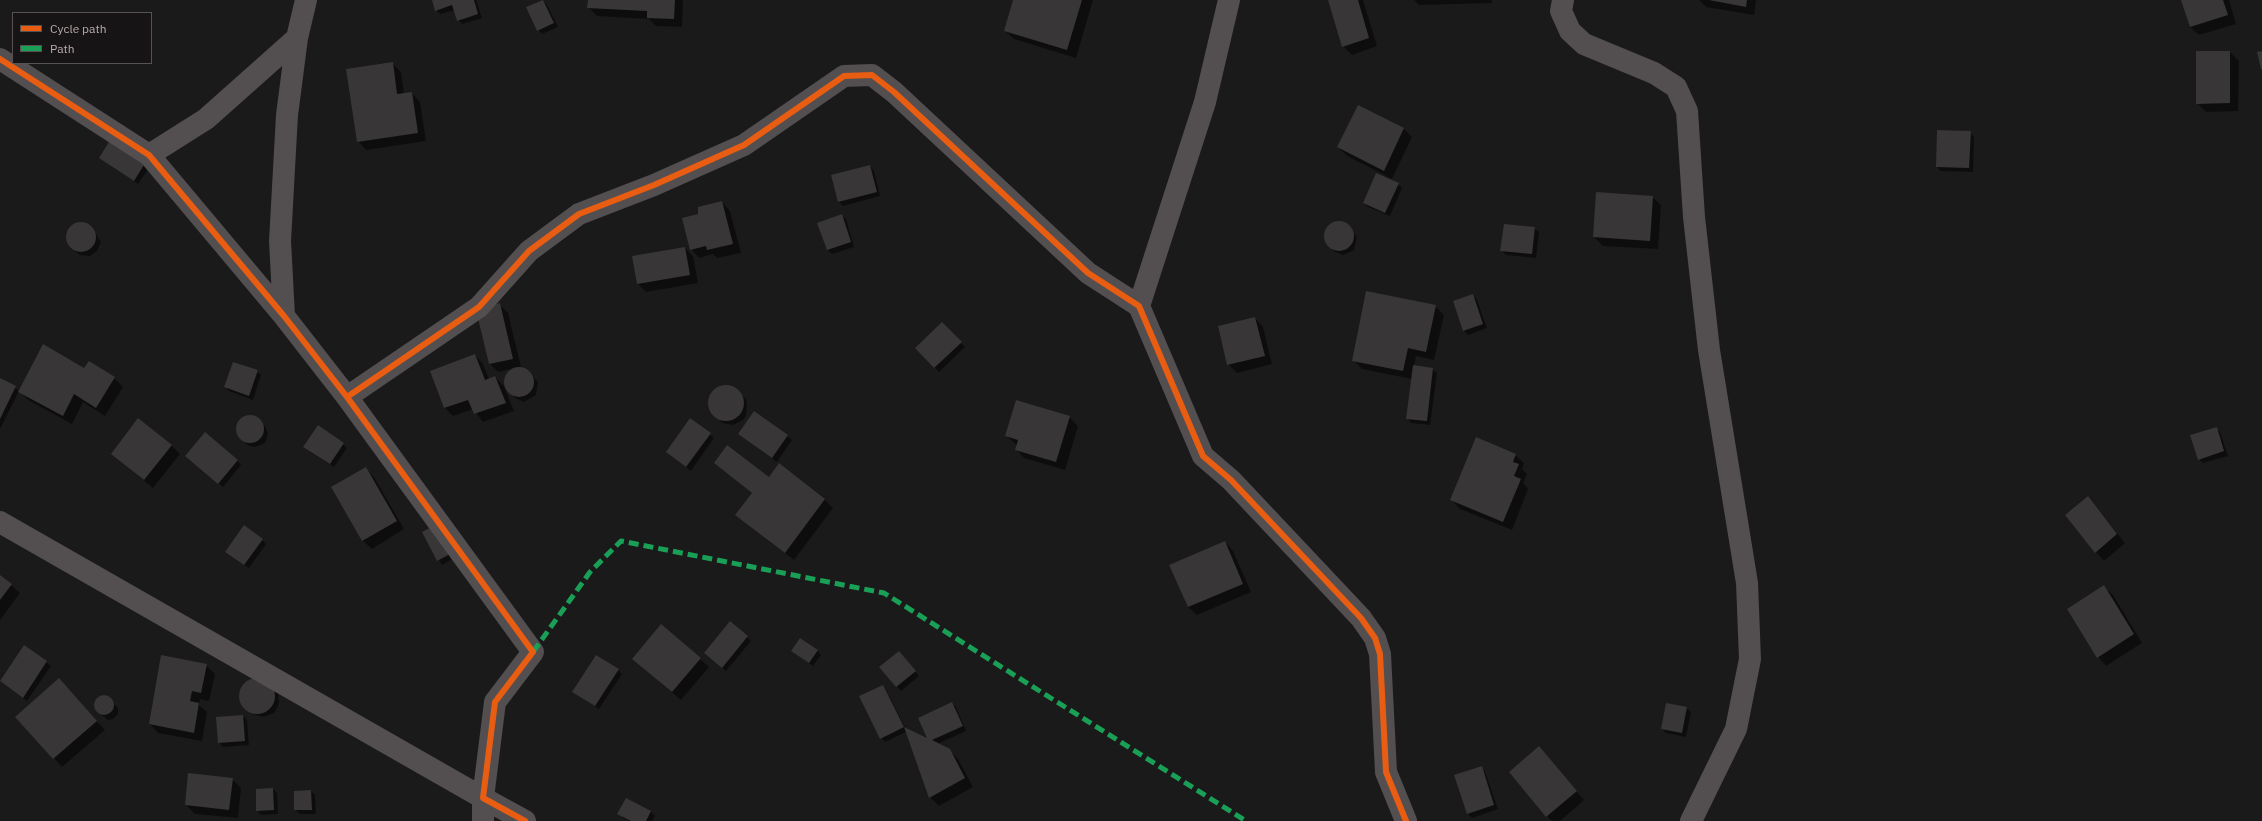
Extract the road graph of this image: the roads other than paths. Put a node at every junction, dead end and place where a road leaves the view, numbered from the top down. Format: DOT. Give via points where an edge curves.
graph roads {
  1 [pos="306,0"];
  2 [pos="1229,0"];
  3 [pos="1564,0"];
  4 [pos="297,38"];
  5 [pos="0,59"];
  6 [pos="149,155"];
  7 [pos="1139,306"];
  8 [pos="284,316"];
  9 [pos="347,398"];
  10 [pos="0,522"];
  11 [pos="483,798"];
  12 [pos="483,821"];
  13 [pos="525,821"];
  14 [pos="1406,821"];
  15 [pos="1691,821"];
  1 -- 4 [label="street"];
  2 -- 7 [label="street" via="1205,102"];
  3 -- 15 [label="street" via="1561,11 1570,31 1584,44 1654,73 1676,87 1686,111 1694,217 1709,350 1746,583 1750,659 1736,729"];
  4 -- 6 [label="street" via="206,119"];
  4 -- 8 [label="street" via="287,115 280,241"];
  5 -- 6 [label="street"];
  6 -- 8 [label="street"];
  7 -- 9 [label="street" via="1088,273 894,92 872,75 844,76 744,145 654,185 579,214 529,251 478,307"];
  7 -- 14 [label="street" via="1203,456 1231,480 1356,612 1375,638 1380,654 1386,772"];
  8 -- 9 [label="street"];
  9 -- 11 [label="street" via="533,652 495,702"];
  10 -- 11 [label="street"];
  11 -- 12 [label="street"];
  11 -- 13 [label="street"];
}
